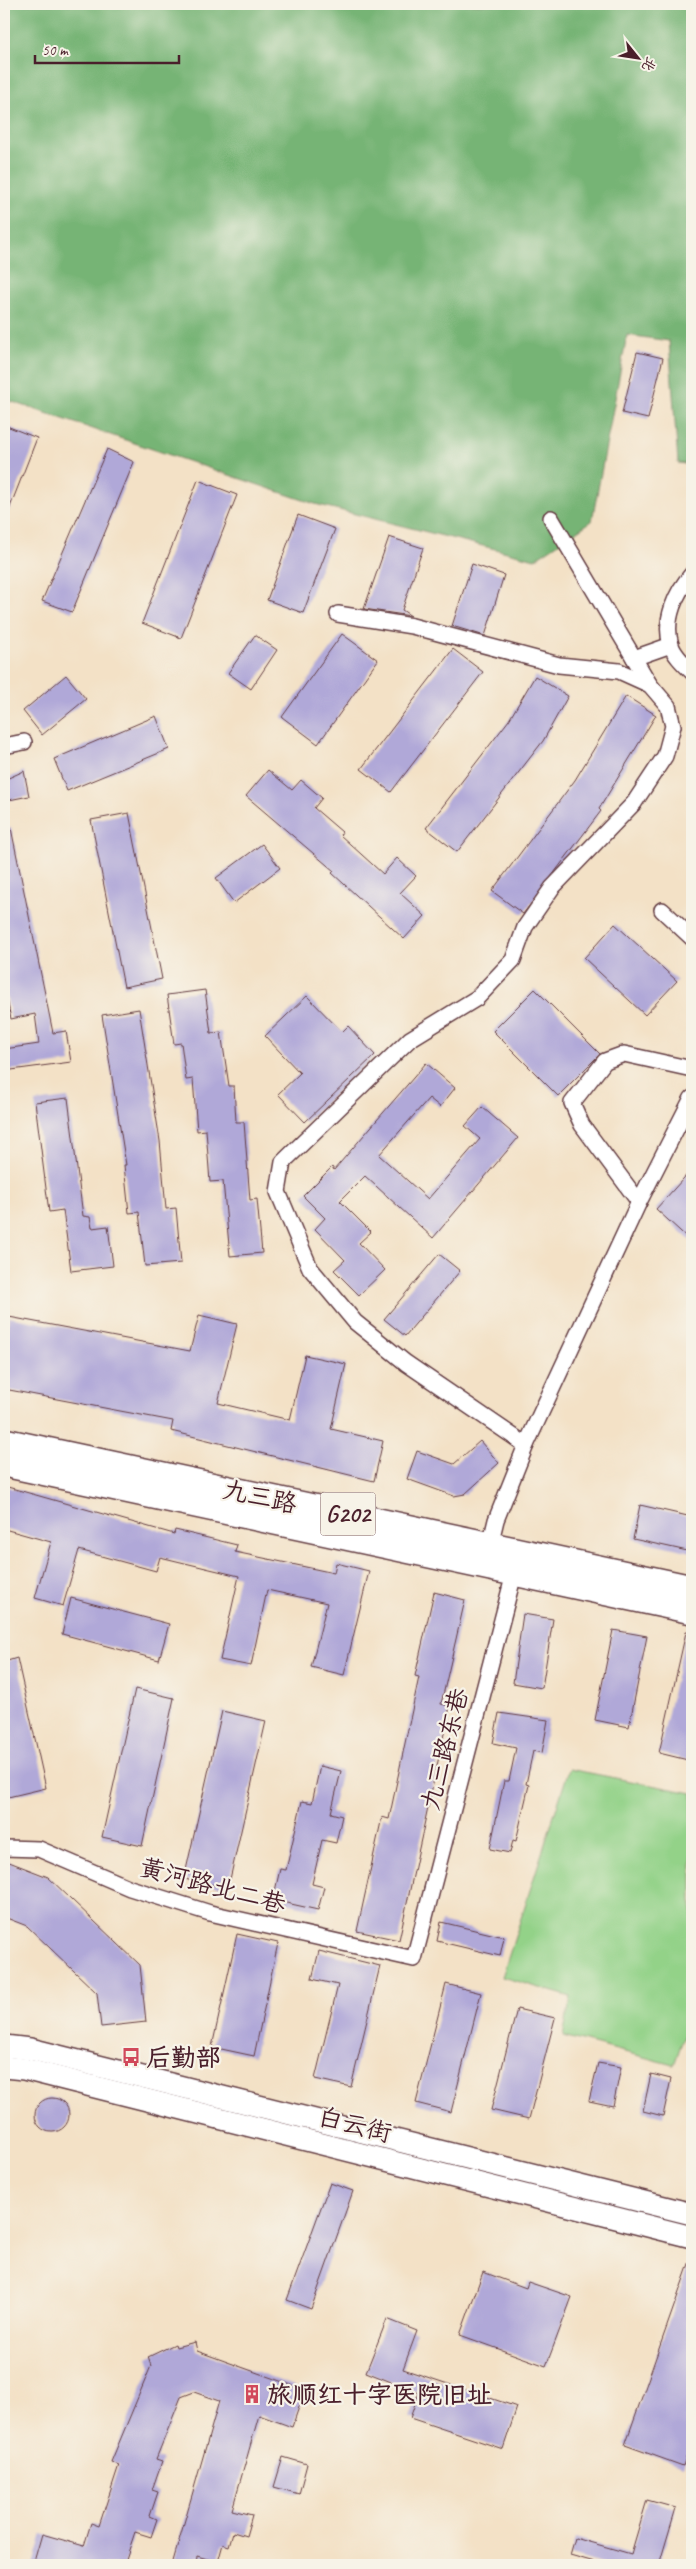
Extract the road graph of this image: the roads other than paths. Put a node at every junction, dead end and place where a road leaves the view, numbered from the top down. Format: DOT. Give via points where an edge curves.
graph roads {
  1 [pos="551,518"];
  2 [pos="692,574"];
  3 [pos="338,614"];
  4 [pos="671,645"];
  5 [pos="634,658"];
  6 [pos="692,672"];
  7 [pos="650,685"];
  8 [pos="24,742"];
  9 [pos="4,746"];
  10 [pos="662,910"];
  11 [pos="692,938"];
  12 [pos="692,1069"];
  13 [pos="692,1098"];
  14 [pos="639,1202"];
  15 [pos="4,1441"];
  16 [pos="526,1445"];
  17 [pos="4,1464"];
  18 [pos="487,1556"];
  19 [pos="517,1562"];
  20 [pos="692,1588"];
  21 [pos="692,1611"];
  22 [pos="4,1848"];
  23 [pos="414,1960"];
  24 [pos="4,2046"];
  25 [pos="4,2067"];
  26 [pos="692,2214"];
  27 [pos="692,2237"];
  1 -- 5 [label="street"];
  2 -- 4 [label="street" via="678,591 670,614"];
  3 -- 7 [label="street" via="412,626 559,664 619,671"];
  4 -- 5 [label="street"];
  4 -- 6 [label="street"];
  5 -- 7 [label="street"];
  7 -- 16 [label="street" via="668,706 673,726 665,756 634,803 552,888 524,927 513,960 477,998 410,1040 283,1162 278,1192 310,1268 354,1322 406,1363"];
  8 -- 9 [label="street"];
  10 -- 11 [label="street"];
  12 -- 14 [label="street" via="624,1054 605,1061 572,1103 582,1125"];
  13 -- 14 [label="street"];
  14 -- 16 [label="street"];
  15 -- 18 [label="highway, 九三路 / G202"];
  16 -- 18 [label="street" via="496,1520"];
  17 -- 18 [label="highway, 九三路 / G202"];
  18 -- 19 [label="highway, 九三路 / G202"];
  19 -- 20 [label="highway, 九三路 / G202"];
  19 -- 21 [label="highway, 九三路 / G202"];
  19 -- 23 [label="street, 九三路东巷"];
  22 -- 23 [label="street, 黄河路北二巷" via="38,1849 130,1888 210,1913"];
  24 -- 26 [label="main road, 白云街" via="30,2049"];
  25 -- 27 [label="main road, 白云街"];
}
